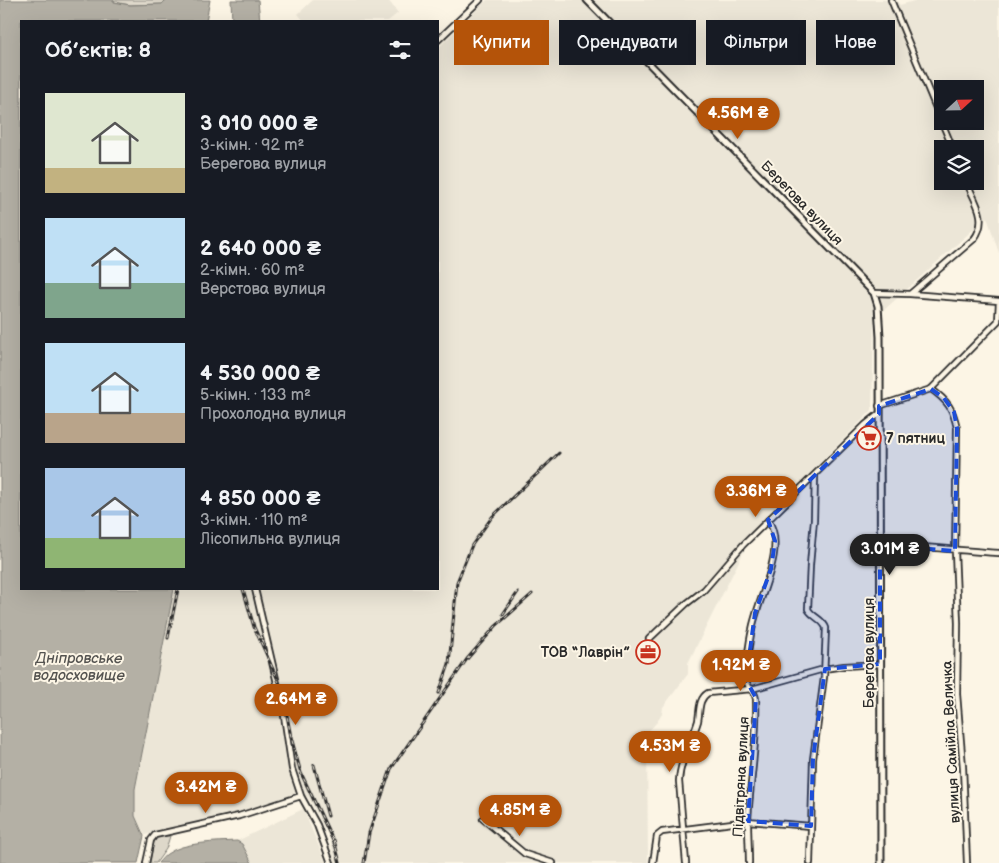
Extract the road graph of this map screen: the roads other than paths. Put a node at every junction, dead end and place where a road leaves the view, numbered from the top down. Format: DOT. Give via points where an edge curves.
graph roads {
  1 [pos="480,0"];
  2 [pos="587,0"];
  3 [pos="891,0"];
  4 [pos="439,39"];
  5 [pos="949,140"];
  6 [pos="970,190"];
  7 [pos="874,293"];
  8 [pos="910,294"];
  9 [pos="999,301"];
  10 [pos="931,389"];
  11 [pos="879,406"];
  12 [pos="879,414"];
  13 [pos="815,476"];
  14 [pos="768,520"];
  15 [pos="880,545"];
  16 [pos="955,551"];
  17 [pos="999,553"];
  18 [pos="255,590"];
  19 [pos="649,639"];
  20 [pos="880,664"];
  21 [pos="824,669"];
  22 [pos="752,689"];
  23 [pos="301,796"];
  24 [pos="483,819"];
  25 [pos="748,821"];
  26 [pos="811,826"];
  27 [pos="683,828"];
  28 [pos="146,863"];
  29 [pos="331,863"];
  30 [pos="552,863"];
  31 [pos="653,863"];
  32 [pos="686,863"];
  33 [pos="749,863"];
  34 [pos="810,863"];
  35 [pos="881,863"];
  36 [pos="967,863"];
  1 -- 4 [label="street"];
  2 -- 7 [label="street, Берегова вулиця"];
  3 -- 5 [label="street"];
  6 -- 8 [label="street" via="982,220 980,231"];
  7 -- 8 [label="street"];
  7 -- 11 [label="street, Берегова вулиця" via="880,319"];
  8 -- 9 [label="street"];
  9 -- 10 [label="street" via="998,321"];
  10 -- 11 [label="street"];
  10 -- 16 [label="street, вулиця Самійла Величка" via="944,398 954,412 957,428"];
  11 -- 12 [label="street, Берегова вулиця"];
  12 -- 13 [label="street"];
  12 -- 15 [label="street, Берегова вулиця"];
  13 -- 14 [label="street"];
  13 -- 21 [label="street" via="808,609 825,625"];
  14 -- 19 [label="street" via="704,590"];
  14 -- 22 [label="street, Підвітряна вулиця" via="775,541 774,554 751,632 746,680"];
  15 -- 16 [label="street" via="912,545"];
  15 -- 20 [label="street, Берегова вулиця"];
  16 -- 17 [label="street"];
  16 -- 36 [label="street, вулиця Самійла Величка" via="957,694"];
  18 -- 23 [label="street" via="283,709 292,769"];
  20 -- 21 [label="street"];
  20 -- 35 [label="street, Берегова вулиця"];
  21 -- 22 [label="street"];
  21 -- 26 [label="street" via="813,759"];
  22 -- 25 [label="street, Підвітряна вулиця" via="756,698"];
  22 -- 27 [label="street" via="705,694 701,700 680,771"];
  23 -- 28 [label="street" via="239,816 155,835"];
  23 -- 29 [label="street" via="317,825"];
  24 -- 30 [label="street" via="525,854"];
  25 -- 26 [label="street"];
  25 -- 27 [label="street"];
  25 -- 33 [label="street, Підвітряна вулиця"];
  26 -- 34 [label="street"];
  27 -- 31 [label="street" via="659,833"];
  27 -- 32 [label="street"];
}
